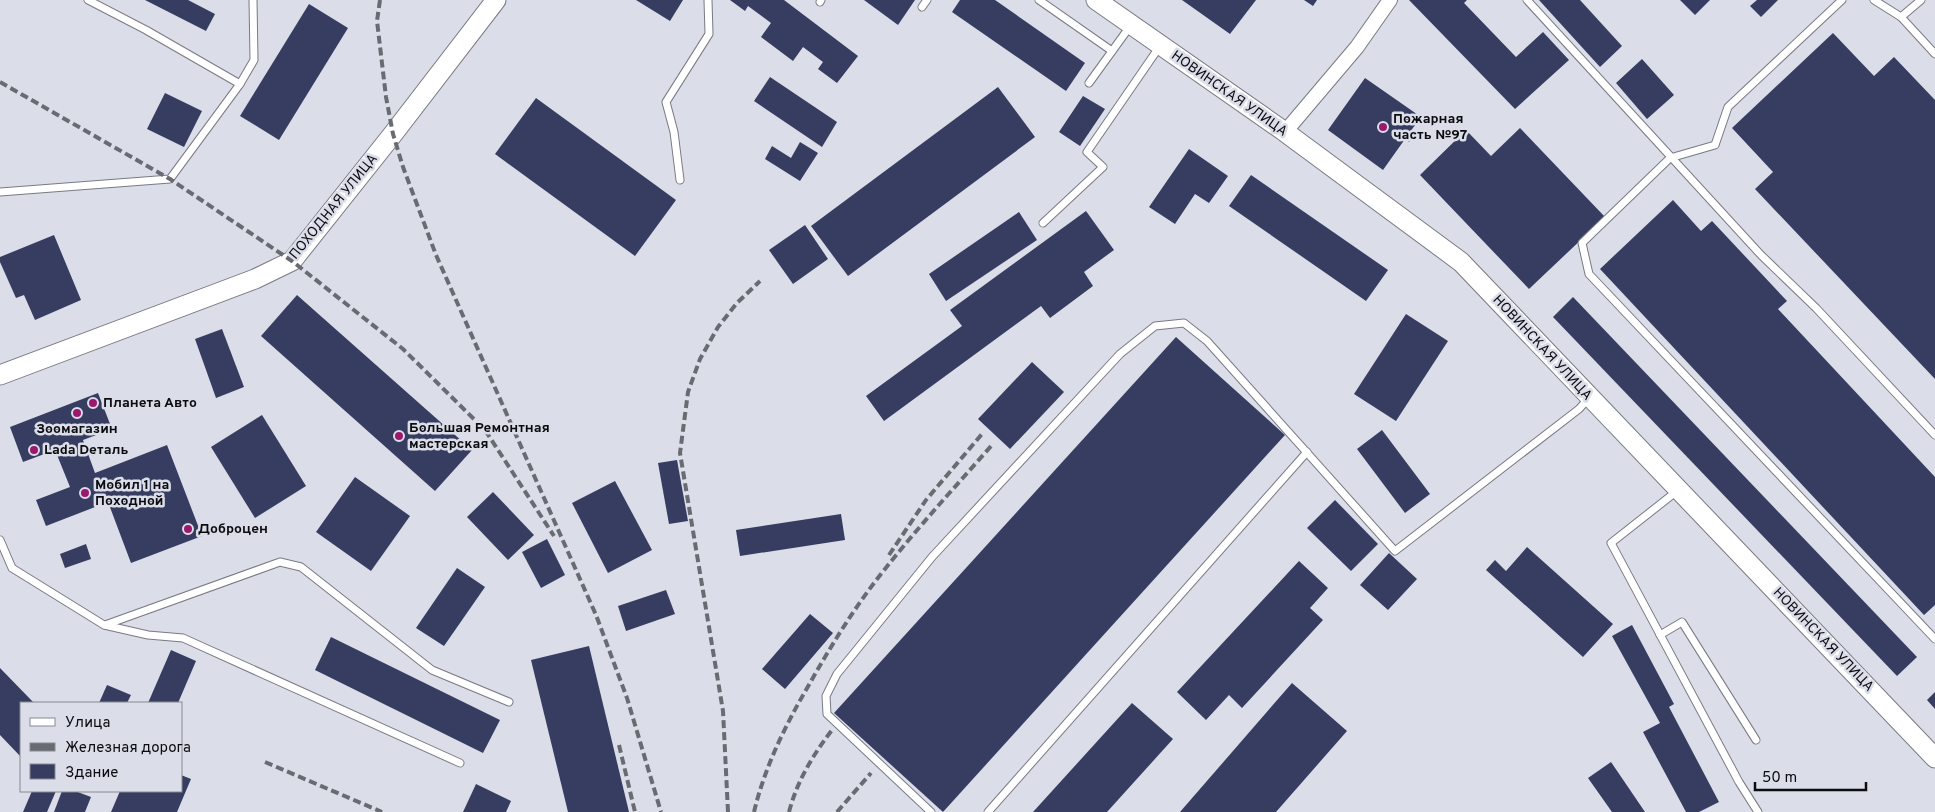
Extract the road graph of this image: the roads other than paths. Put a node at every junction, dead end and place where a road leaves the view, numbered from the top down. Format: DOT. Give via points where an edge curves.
graph roads {
  1 [pos="88,0"];
  2 [pos="253,0"];
  3 [pos="496,0"];
  4 [pos="708,0"];
  5 [pos="927,0"];
  6 [pos="1039,0"];
  7 [pos="1096,0"];
  8 [pos="1390,0"];
  9 [pos="1527,0"];
  10 [pos="1842,0"];
  11 [pos="1874,0"];
  12 [pos="1922,0"];
  13 [pos="922,7"];
  14 [pos="1901,17"];
  15 [pos="1131,25"];
  16 [pos="1160,45"];
  17 [pos="1112,51"];
  18 [pos="1935,54"];
  19 [pos="1089,83"];
  20 [pos="240,84"];
  21 [pos="1285,132"];
  22 [pos="1670,158"];
  23 [pos="680,180"];
  24 [pos="0,192"];
  25 [pos="1043,223"];
  26 [pos="0,375"];
  27 [pos="1589,398"];
  28 [pos="1935,435"];
  29 [pos="1307,452"];
  30 [pos="1679,489"];
  31 [pos="0,540"];
  32 [pos="104,625"];
  33 [pos="1660,635"];
  34 [pos="1935,639"];
  35 [pos="509,702"];
  36 [pos="1756,740"];
  37 [pos="1935,758"];
  38 [pos="460,763"];
  39 [pos="1756,811"];
  40 [pos="931,812"];
  41 [pos="988,812"];
  1 -- 20 [label="lane"];
  2 -- 20 [label="lane" via="254,60"];
  3 -- 26 [label="main road, ПОХОДНАЯ УЛИЦА" via="292,261 255,279"];
  4 -- 23 [label="lane" via="709,34 666,102 674,132"];
  5 -- 13 [label="lane"];
  6 -- 17 [label="lane"];
  7 -- 15 [label="main road, НОВИНСКАЯ УЛИЦА"];
  8 -- 21 [label="street" via="1357,46"];
  9 -- 22 [label="lane"];
  10 -- 22 [label="lane" via="1728,107 1715,144"];
  11 -- 14 [label="lane"];
  12 -- 14 [label="lane"];
  14 -- 18 [label="lane"];
  15 -- 16 [label="main road, НОВИНСКАЯ УЛИЦА"];
  15 -- 17 [label="lane"];
  16 -- 21 [label="main road, НОВИНСКАЯ УЛИЦА"];
  16 -- 25 [label="lane" via="1088,152 1103,167"];
  17 -- 19 [label="lane"];
  20 -- 24 [label="lane" via="170,179"];
  21 -- 27 [label="main road, НОВИНСКАЯ УЛИЦА" via="1461,262"];
  22 -- 28 [label="lane"];
  22 -- 34 [label="lane" via="1582,243 1589,274"];
  27 -- 29 [label="lane" via="1395,551"];
  27 -- 30 [label="main road, НОВИНСКАЯ УЛИЦА"];
  29 -- 40 [label="lane" via="1207,341 1184,324 1155,326 1120,354 932,557 837,674 826,696 827,714"];
  29 -- 41 [label="lane"];
  30 -- 33 [label="lane" via="1611,543"];
  30 -- 37 [label="main road, НОВИНСКАЯ УЛИЦА"];
  31 -- 32 [label="lane" via="12,568"];
  32 -- 35 [label="lane" via="280,562 301,568 432,670"];
  32 -- 38 [label="lane" via="148,635 183,638"];
  33 -- 36 [label="lane" via="1682,622"];
  33 -- 39 [label="lane"];
}
